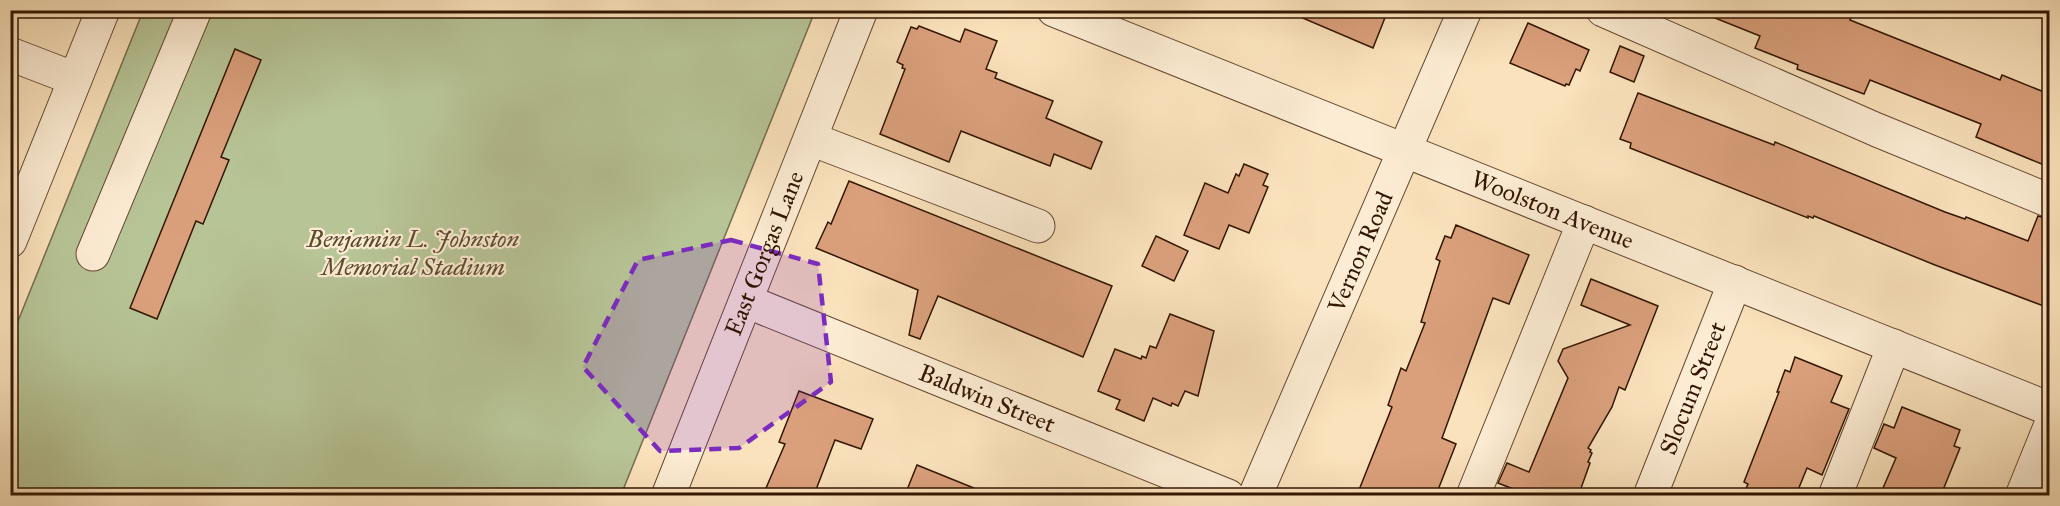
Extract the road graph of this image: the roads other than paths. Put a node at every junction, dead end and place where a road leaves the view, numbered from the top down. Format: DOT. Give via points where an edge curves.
graph roads {
  1 [pos="103,10"];
  2 [pos="195,10"];
  3 [pos="861,10"];
  4 [pos="1054,10"];
  5 [pos="1466,10"];
  6 [pos="1603,10"];
  7 [pos="10,54"];
  8 [pos="75,79"];
  9 [pos="811,139"];
  10 [pos="1405,151"];
  11 [pos="2049,201"];
  12 [pos="1584,222"];
  13 [pos="1038,226"];
  14 [pos="10,240"];
  15 [pos="93,254"];
  16 [pos="1735,282"];
  17 [pos="746,301"];
  18 [pos="1894,346"];
  19 [pos="2049,409"];
  20 [pos="2049,427"];
  21 [pos="668,495"];
  22 [pos="1228,495"];
  23 [pos="1255,495"];
  24 [pos="1473,495"];
  25 [pos="1650,495"];
  26 [pos="1835,495"];
  27 [pos="2022,495"];
  1 -- 8 [label="street"];
  2 -- 15 [label="street"];
  3 -- 9 [label="street, East Gorgas Lane"];
  4 -- 10 [label="street, Woolston Avenue"];
  5 -- 10 [label="street, Vernon Road"];
  6 -- 11 [label="street"];
  7 -- 8 [label="street"];
  8 -- 14 [label="street"];
  9 -- 13 [label="street"];
  9 -- 17 [label="street, East Gorgas Lane"];
  10 -- 12 [label="street, Woolston Avenue"];
  10 -- 23 [label="street, Vernon Road"];
  12 -- 16 [label="street, Woolston Avenue"];
  12 -- 24 [label="street"];
  16 -- 18 [label="street, Woolston Avenue"];
  16 -- 25 [label="street, Slocum Street"];
  17 -- 21 [label="street, East Gorgas Lane"];
  17 -- 22 [label="street, Baldwin Street"];
  18 -- 19 [label="street, Woolston Avenue"];
  18 -- 26 [label="street"];
  20 -- 27 [label="street"];
}
